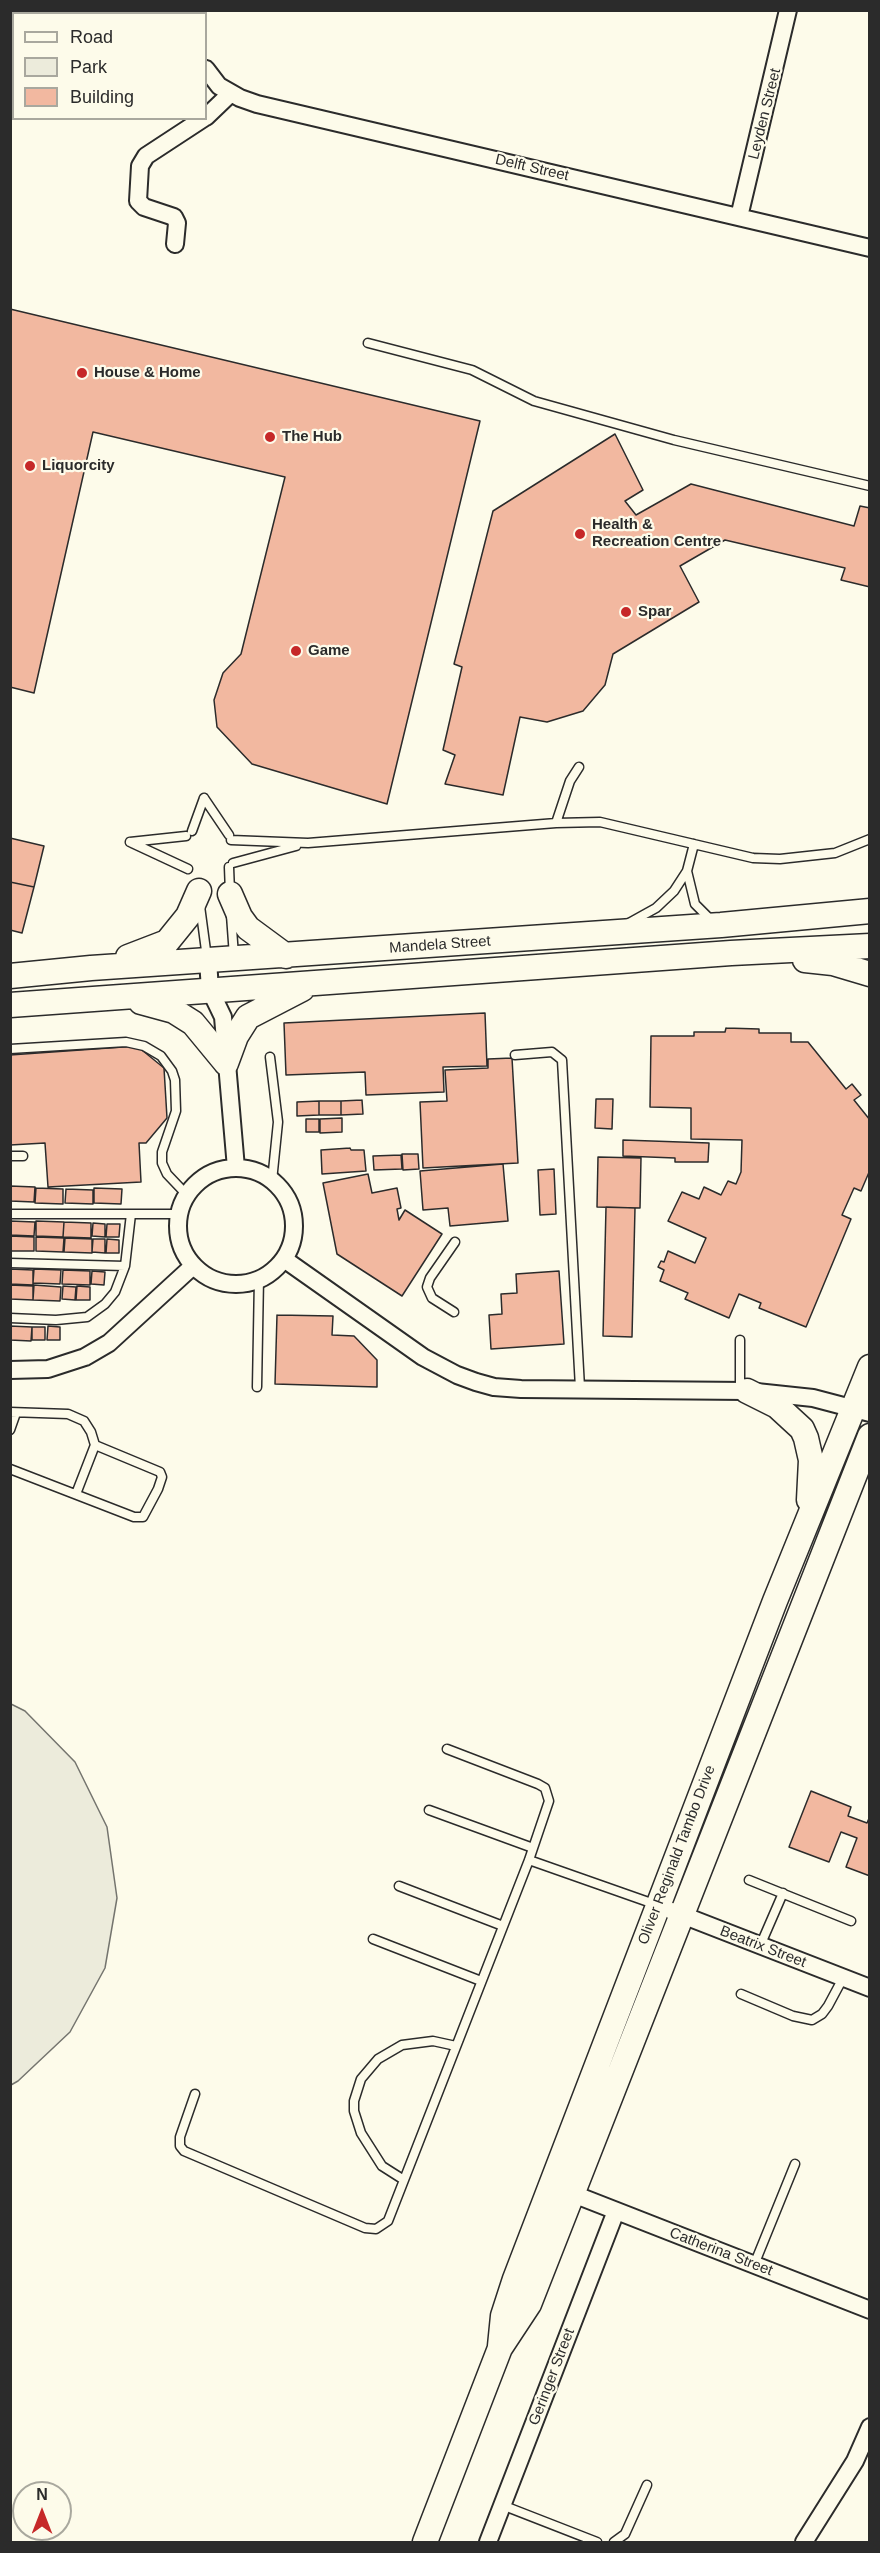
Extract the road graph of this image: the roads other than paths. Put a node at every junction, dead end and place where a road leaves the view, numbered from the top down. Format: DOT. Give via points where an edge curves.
graph roads {
  1 [pos="788,10"];
  2 [pos="207,70"];
  3 [pos="230,94"];
  4 [pos="207,116"];
  5 [pos="202,120"];
  6 [pos="740,217"];
  7 [pos="175,244"];
  8 [pos="870,248"];
  9 [pos="368,343"];
  10 [pos="870,486"];
  11 [pos="579,767"];
  12 [pos="556,823"];
  13 [pos="870,838"];
  14 [pos="308,843"];
  15 [pos="694,844"];
  16 [pos="870,844"];
  17 [pos="850,848"];
  18 [pos="188,869"];
  19 [pos="687,870"];
  20 [pos="198,887"];
  21 [pos="230,894"];
  22 [pos="870,905"];
  23 [pos="870,911"];
  24 [pos="835,914"];
  25 [pos="870,918"];
  26 [pos="721,925"];
  27 [pos="609,933"];
  28 [pos="870,946"];
  29 [pos="731,952"];
  30 [pos="286,956"];
  31 [pos="234,958"];
  32 [pos="208,960"];
  33 [pos="91,968"];
  34 [pos="870,974"];
  35 [pos="10,976"];
  36 [pos="315,983"];
  37 [pos="236,988"];
  38 [pos="210,990"];
  39 [pos="122,997"];
  40 [pos="10,1005"];
  41 [pos="223,1017"];
  42 [pos="10,1049"];
  43 [pos="515,1055"];
  44 [pos="270,1057"];
  45 [pos="226,1063"];
  46 [pos="10,1156"];
  47 [pos="23,1156"];
  48 [pos="236,1168"];
  49 [pos="272,1180"];
  50 [pos="187,1195"];
  51 [pos="10,1214"];
  52 [pos="131,1214"];
  53 [pos="179,1214"];
  54 [pos="455,1242"];
  55 [pos="284,1259"];
  56 [pos="10,1263"];
  57 [pos="125,1266"];
  58 [pos="193,1266"];
  59 [pos="259,1278"];
  60 [pos="454,1312"];
  61 [pos="10,1318"];
  62 [pos="740,1340"];
  63 [pos="870,1367"];
  64 [pos="10,1370"];
  65 [pos="257,1387"];
  66 [pos="580,1388"];
  67 [pos="743,1391"];
  68 [pos="861,1410"];
  69 [pos="13,1413"];
  70 [pos="10,1430"];
  71 [pos="870,1436"];
  72 [pos="94,1445"];
  73 [pos="10,1469"];
  74 [pos="870,1470"];
  75 [pos="848,1493"];
  76 [pos="76,1494"];
  77 [pos="806,1526"];
  78 [pos="447,1749"];
  79 [pos="429,1810"];
  80 [pos="533,1848"];
  81 [pos="529,1860"];
  82 [pos="750,1880"];
  83 [pos="399,1886"];
  84 [pos="783,1893"];
  85 [pos="657,1905"];
  86 [pos="680,1914"];
  87 [pos="851,1921"];
  88 [pos="503,1926"];
  89 [pos="373,1939"];
  90 [pos="760,1946"];
  91 [pos="843,1978"];
  92 [pos="481,1980"];
  93 [pos="870,1988"];
  94 [pos="741,1994"];
  95 [pos="456,2046"];
  96 [pos="195,2094"];
  97 [pos="795,2164"];
  98 [pos="404,2180"];
  99 [pos="561,2189"];
  100 [pos="616,2211"];
  101 [pos="754,2265"];
  102 [pos="870,2310"];
  103 [pos="870,2427"];
  104 [pos="647,2485"];
  105 [pos="502,2505"];
  106 [pos="424,2542"];
  107 [pos="488,2542"];
  108 [pos="597,2542"];
  109 [pos="614,2542"];
  110 [pos="804,2542"];
  1 -- 6 [label="street, Leyden Street"];
  2 -- 3 [label="street, Delft Street"];
  3 -- 4 [label="street"];
  3 -- 6 [label="street, Delft Street" via="257,104"];
  5 -- 7 [label="street" via="146,156 139,172 138,201 144,207 174,217"];
  6 -- 8 [label="street, Delft Street"];
  9 -- 10 [label="lane" via="472,370 534,401 674,440"];
  11 -- 12 [label="lane" via="570,781"];
  12 -- 14 [label="lane"];
  12 -- 15 [label="lane" via="600,822"];
  13 -- 17 [label="lane"];
  14 -- 18 [label="lane" via="230,837 204,798 189,833 130,842"];
  14 -- 21 [label="lane" via="231,865"];
  15 -- 17 [label="lane" via="753,858 780,859"];
  15 -- 19 [label="lane"];
  16 -- 17 [label="lane"];
  19 -- 26 [label="lane" via="695,904"];
  19 -- 27 [label="lane" via="674,891 656,908"];
  20 -- 32 [label="lane"];
  20 -- 33 [label="main road" via="188,916 167,942"];
  21 -- 30 [label="main road" via="248,928"];
  21 -- 31 [label="lane"];
  22 -- 24 [label="main road"];
  23 -- 24 [label="main road, Mandela Street"];
  24 -- 25 [label="main road"];
  24 -- 26 [label="main road, Mandela Street"];
  26 -- 27 [label="main road, Mandela Street"];
  27 -- 30 [label="main road, Mandela Street"];
  28 -- 29 [label="main road, Mandela Street"];
  29 -- 34 [label="main road" via="833,963"];
  29 -- 36 [label="main road, Mandela Street"];
  30 -- 31 [label="main road, Mandela Street"];
  31 -- 32 [label="main road, Mandela Street"];
  31 -- 37 [label="street"];
  32 -- 33 [label="main road, Mandela Street"];
  32 -- 38 [label="street"];
  33 -- 35 [label="main road, Mandela Street"];
  36 -- 37 [label="main road, Mandela Street"];
  36 -- 45 [label="main road" via="248,1017"];
  37 -- 38 [label="main road, Mandela Street"];
  37 -- 41 [label="street"];
  38 -- 39 [label="main road, Mandela Street"];
  38 -- 41 [label="street"];
  39 -- 40 [label="main road, Mandela Street"];
  39 -- 45 [label="main road" via="183,1016 201,1031"];
  41 -- 45 [label="street"];
  42 -- 50 [label="lane" via="126,1042 154,1050 172,1071 175,1086 175,1119 162,1152 162,1163"];
  43 -- 66 [label="lane" via="552,1052 562,1060"];
  44 -- 49 [label="lane" via="278,1122"];
  45 -- 48 [label="street"];
  46 -- 47 [label="lane"];
  48 -- 49 [label="street" via="255,1171"];
  48 -- 50 [label="street" via="204,1177"];
  49 -- 55 [label="street" via="285,1194 293,1218 292,1244"];
  50 -- 53 [label="street"];
  51 -- 52 [label="lane"];
  52 -- 53 [label="lane"];
  52 -- 57 [label="lane"];
  53 -- 58 [label="street" via="180,1242"];
  54 -- 60 [label="lane" via="427,1287 432,1298"];
  55 -- 59 [label="street"];
  55 -- 66 [label="street" via="423,1357 457,1375 494,1387"];
  56 -- 57 [label="lane"];
  57 -- 61 [label="lane" via="115,1292 87,1317"];
  58 -- 59 [label="street" via="210,1278 230,1284"];
  58 -- 64 [label="street" via="117,1336 85,1357 48,1369"];
  59 -- 65 [label="lane"];
  62 -- 67 [label="lane"];
  63 -- 68 [label="main road, Oliver Reginald Tambo Drive"];
  66 -- 67 [label="street"];
  67 -- 68 [label="street" via="805,1397"];
  67 -- 77 [label="main road" via="786,1413 807,1438 811,1474"];
  68 -- 77 [label="main road, Oliver Reginald Tambo Drive"];
  69 -- 70 [label="lane"];
  69 -- 72 [label="lane" via="75,1415 89,1427"];
  71 -- 75 [label="main road, Oliver Reginald Tambo Drive"];
  72 -- 76 [label="lane"];
  72 -- 76 [label="lane" via="158,1470 162,1477 158,1489 140,1518"];
  73 -- 76 [label="lane"];
  74 -- 75 [label="main road"];
  75 -- 86 [label="main road, Oliver Reginald Tambo Drive"];
  77 -- 85 [label="main road, Oliver Reginald Tambo Drive"];
  78 -- 80 [label="lane" via="545,1788 549,1801"];
  79 -- 80 [label="lane"];
  80 -- 81 [label="lane"];
  81 -- 85 [label="lane"];
  81 -- 88 [label="lane"];
  82 -- 84 [label="lane"];
  83 -- 88 [label="lane"];
  84 -- 87 [label="lane"];
  84 -- 90 [label="lane"];
  85 -- 86 [label="street, Beatrix Street"];
  85 -- 99 [label="main road, Oliver Reginald Tambo Drive"];
  86 -- 90 [label="street, Beatrix Street"];
  86 -- 99 [label="main road, Oliver Reginald Tambo Drive" via="615,2087"];
  88 -- 92 [label="lane"];
  89 -- 92 [label="lane"];
  90 -- 91 [label="street, Beatrix Street"];
  91 -- 93 [label="street, Beatrix Street"];
  91 -- 94 [label="lane" via="828,2007 812,2020"];
  92 -- 95 [label="lane"];
  95 -- 98 [label="lane"];
  95 -- 98 [label="lane" via="433,2041 402,2045 378,2059 361,2079 354,2111 361,2133 382,2166"];
  96 -- 98 [label="lane" via="180,2137 184,2151 365,2228 376,2229 386,2224"];
  97 -- 101 [label="lane"];
  99 -- 100 [label="street, Catherina Street"];
  99 -- 106 [label="main road, Oliver Reginald Tambo Drive" via="529,2304 500,2348"];
  100 -- 101 [label="street, Catherina Street"];
  100 -- 105 [label="street, Geringer Street"];
  101 -- 102 [label="street, Catherina Street"];
  103 -- 110 [label="street" via="855,2461"];
  104 -- 109 [label="lane" via="625,2534"];
  105 -- 107 [label="street, Geringer Street"];
  105 -- 108 [label="lane"];
}
